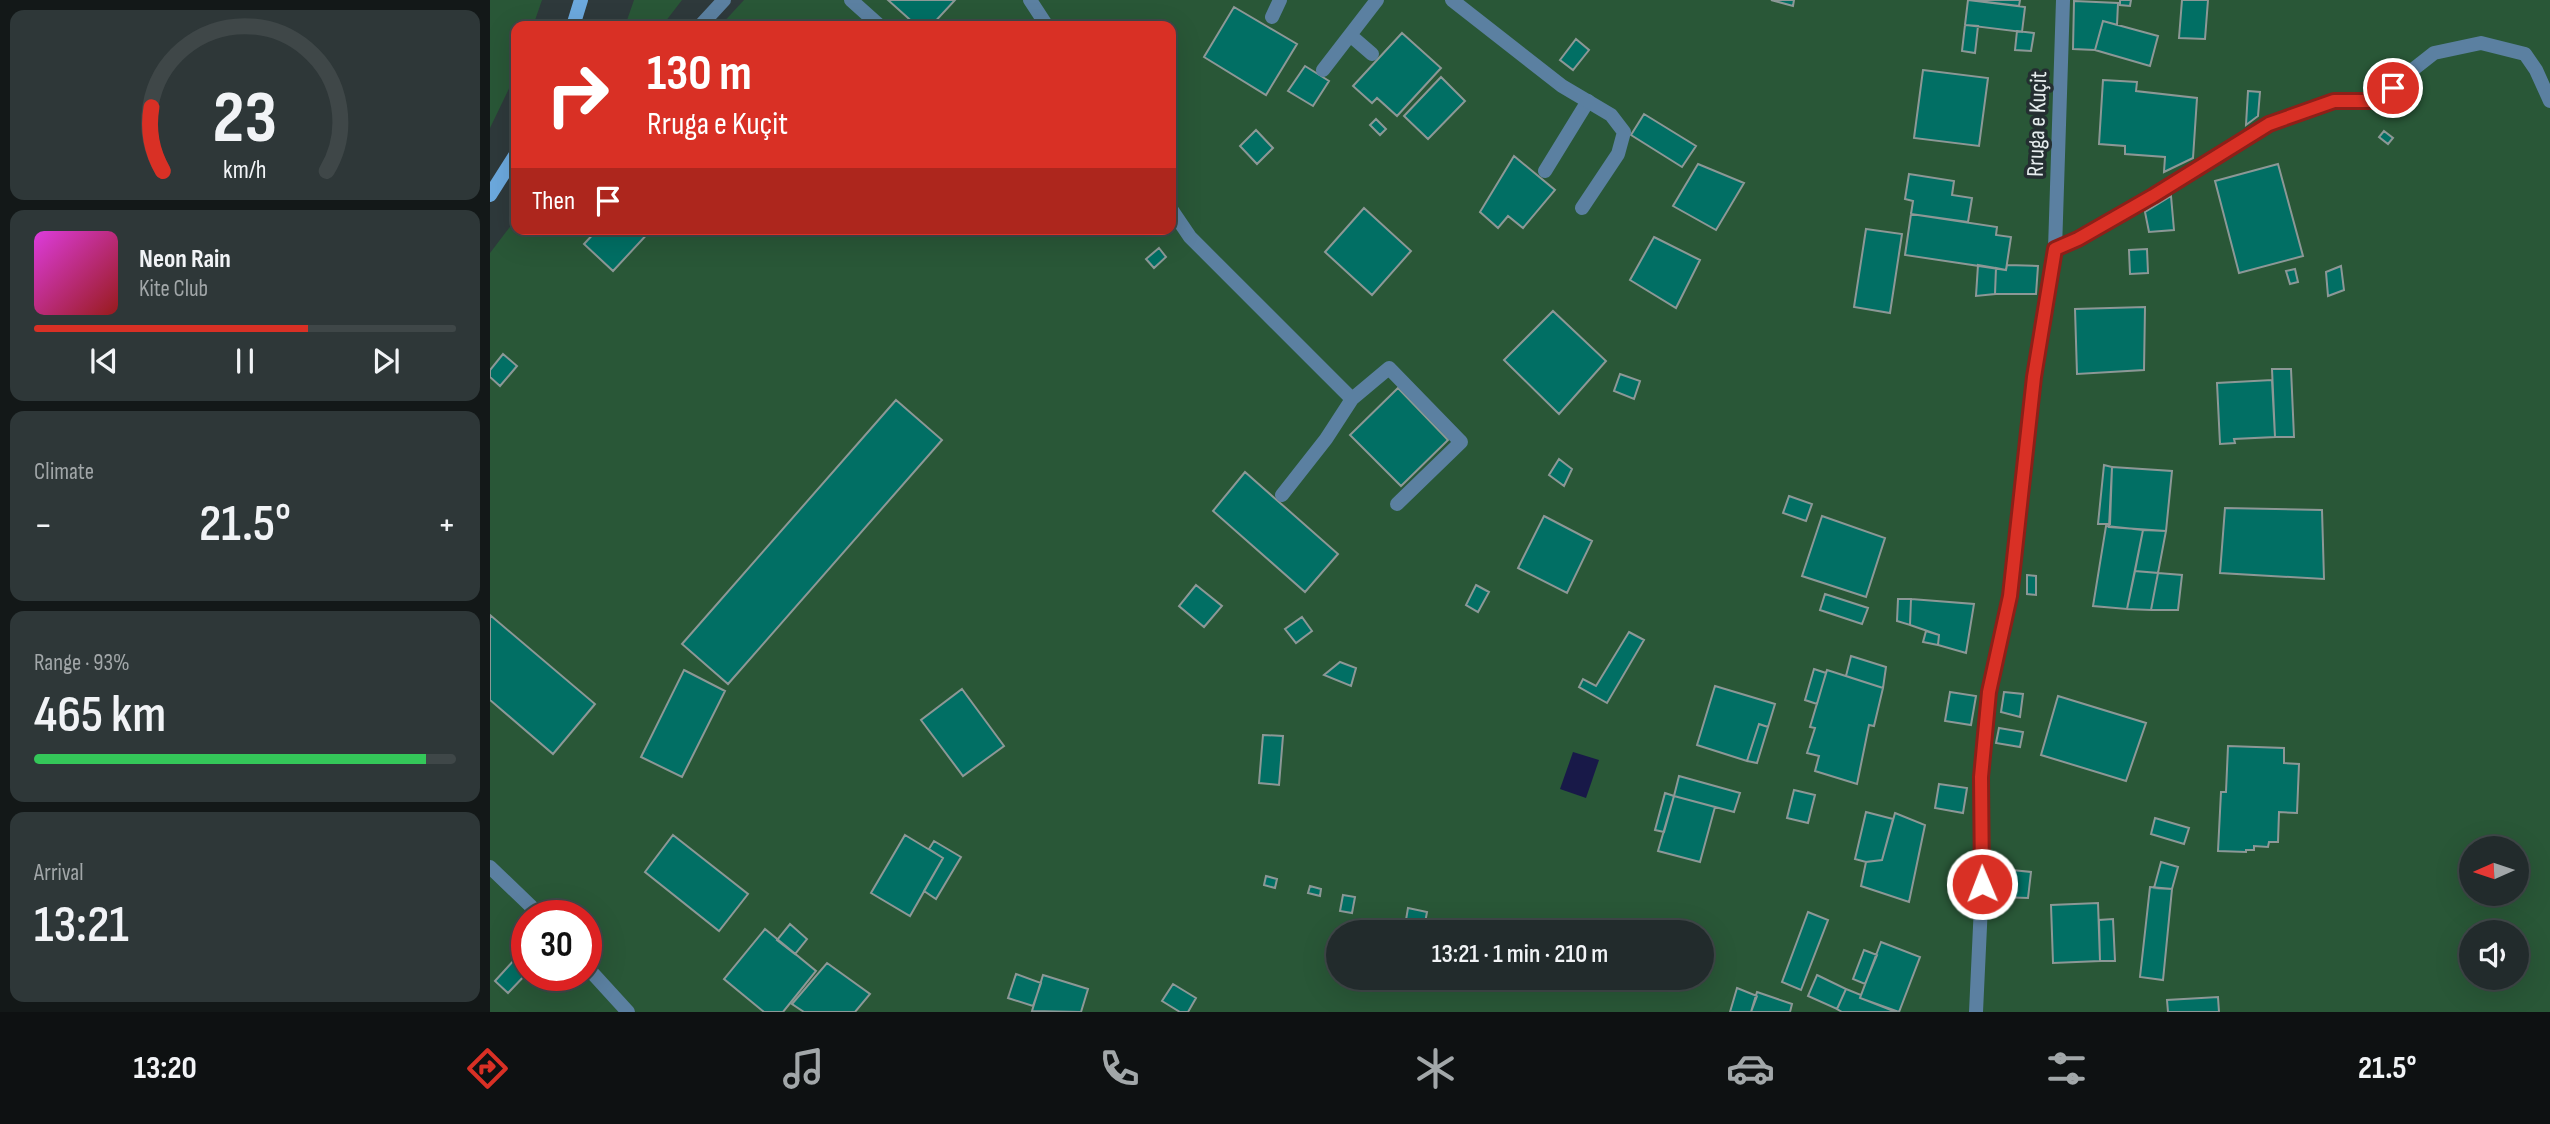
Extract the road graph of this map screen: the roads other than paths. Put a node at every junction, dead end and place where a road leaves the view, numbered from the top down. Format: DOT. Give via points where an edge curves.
graph roads {
  1 [pos="581,0"];
  2 [pos="724,0"];
  3 [pos="851,0"];
  4 [pos="1030,0"];
  5 [pos="1280,0"];
  6 [pos="1377,0"];
  7 [pos="1452,0"];
  8 [pos="2063,0"];
  9 [pos="1272,17"];
  10 [pos="575,21"];
  11 [pos="705,21"];
  12 [pos="874,21"];
  13 [pos="1044,21"];
  14 [pos="1350,35"];
  15 [pos="1372,54"];
  16 [pos="1323,70"];
  17 [pos="1588,101"];
  18 [pos="2550,101"];
  19 [pos="511,162"];
  20 [pos="1545,171"];
  21 [pos="490,195"];
  22 [pos="1583,208"];
  23 [pos="1176,216"];
  24 [pos="2055,249"];
  25 [pos="1352,399"];
  26 [pos="1282,495"];
  27 [pos="1397,504"];
  28 [pos="490,867"];
  29 [pos="524,900"];
  30 [pos="602,984"];
  31 [pos="628,1012"];
  32 [pos="1976,1012"];
  1 -- 10 [label="main road"];
  2 -- 11 [label="street"];
  3 -- 12 [label="street"];
  4 -- 13 [label="street"];
  5 -- 9 [label="street"];
  6 -- 14 [label="street"];
  7 -- 17 [label="street"];
  8 -- 24 [label="street, Rruga e Kuçit"];
  14 -- 15 [label="street"];
  14 -- 16 [label="street"];
  17 -- 20 [label="street"];
  17 -- 22 [label="street" via="1611,115 1624,132 1618,154"];
  18 -- 24 [label="street" via="2525,54 2481,43 2434,53 2381,101 2334,101 2269,124 2153,196"];
  19 -- 21 [label="main road"];
  23 -- 25 [label="street" via="1190,237"];
  24 -- 32 [label="street, Rruga e Kuçit" via="2034,377 2010,596 1989,692 1981,777"];
  25 -- 26 [label="street"];
  25 -- 27 [label="street" via="1389,368 1461,442"];
  28 -- 29 [label="street"];
  30 -- 31 [label="street"];
}
